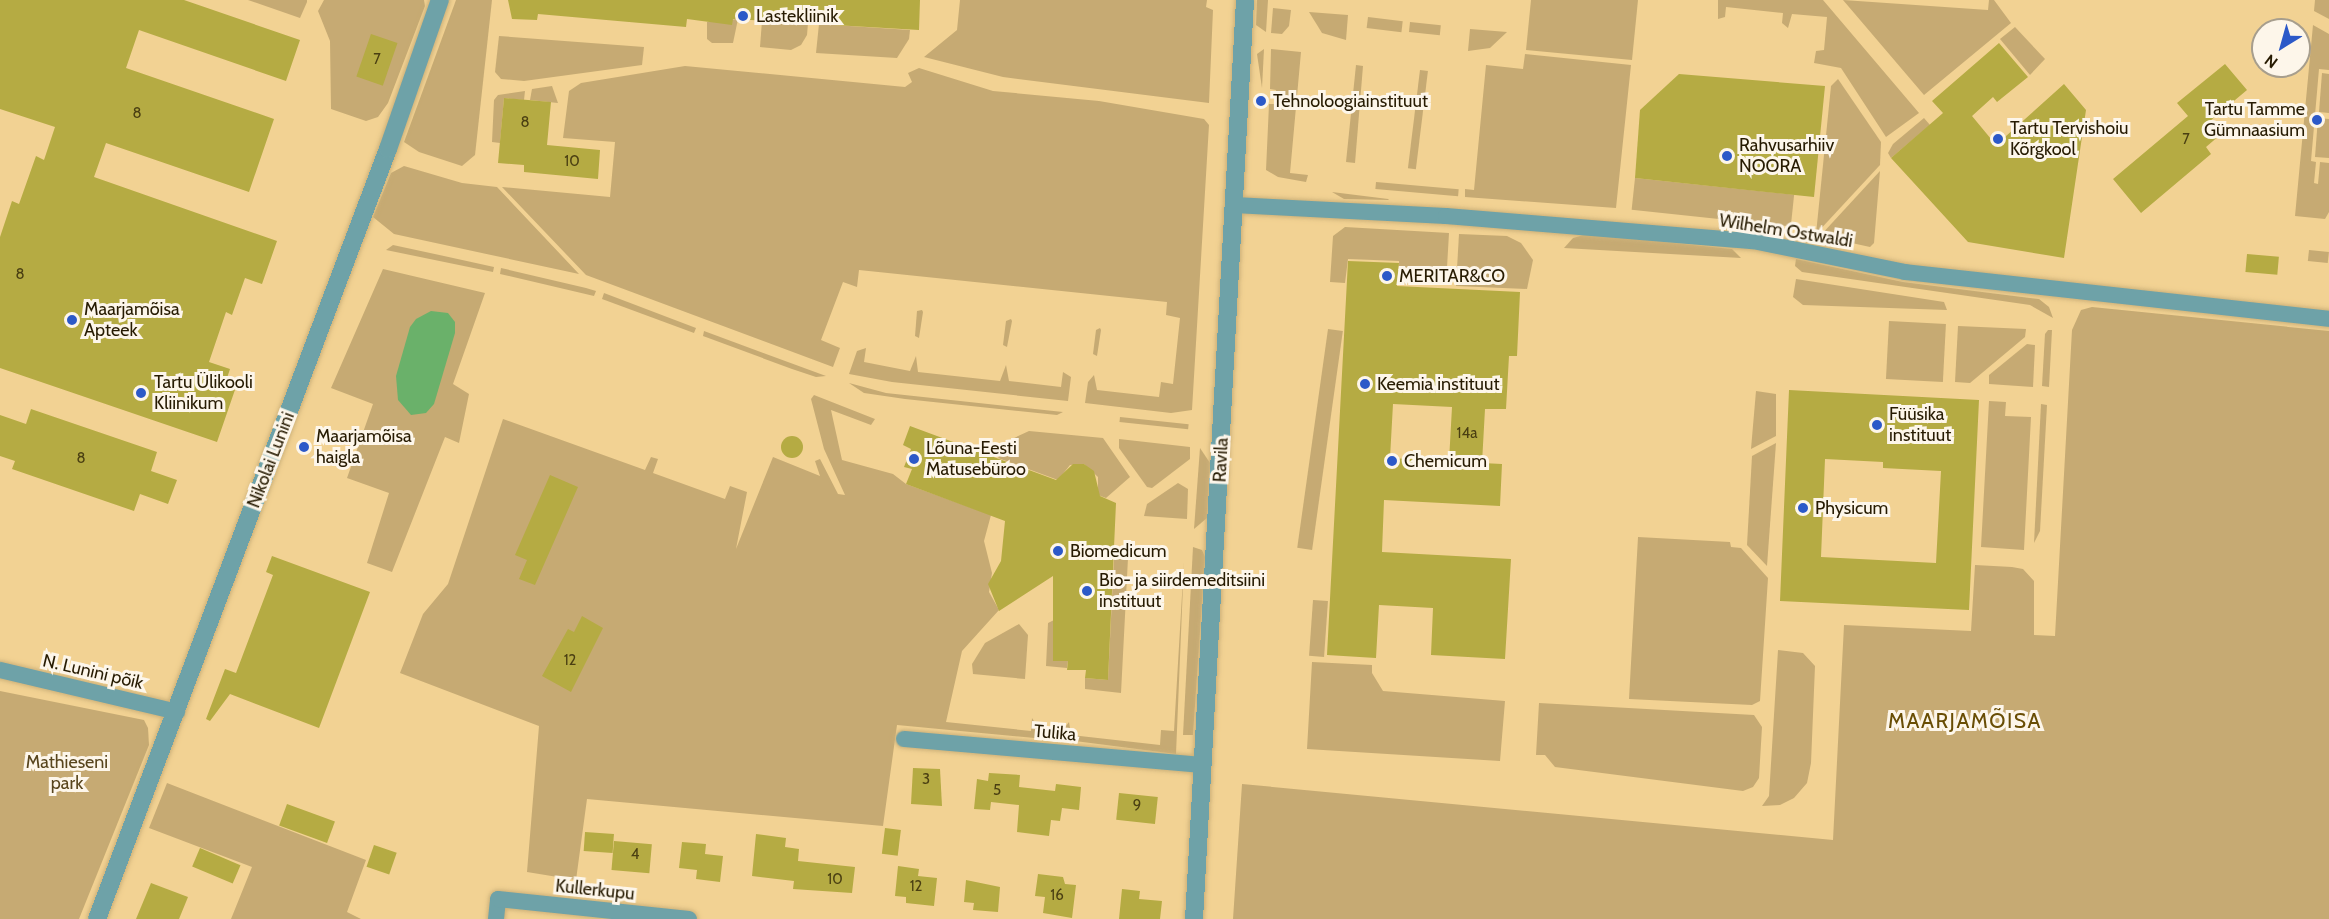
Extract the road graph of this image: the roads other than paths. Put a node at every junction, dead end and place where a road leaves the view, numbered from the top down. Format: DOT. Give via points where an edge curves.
graph roads {
  1 [pos="440,0"];
  2 [pos="1245,0"];
  3 [pos="1234,205"];
  4 [pos="2329,319"];
  5 [pos="0,669"];
  6 [pos="177,711"];
  7 [pos="904,739"];
  8 [pos="1203,765"];
  9 [pos="97,919"];
  10 [pos="496,919"];
  11 [pos="689,919"];
  12 [pos="1194,919"];
  1 -- 6 [label="street, Nikolai Lunini"];
  2 -- 3 [label="street, Ravila"];
  3 -- 4 [label="street, Wilhelm Ostwaldi" via="1422,214 1753,241 1905,272"];
  3 -- 8 [label="street, Ravila"];
  5 -- 6 [label="street, N. Lunini põik"];
  6 -- 9 [label="street, Nikolai Lunini"];
  7 -- 8 [label="street, Tulika"];
  8 -- 12 [label="street, Ravila"];
  10 -- 11 [label="street, Kullerkupu" via="498,899"];
}
